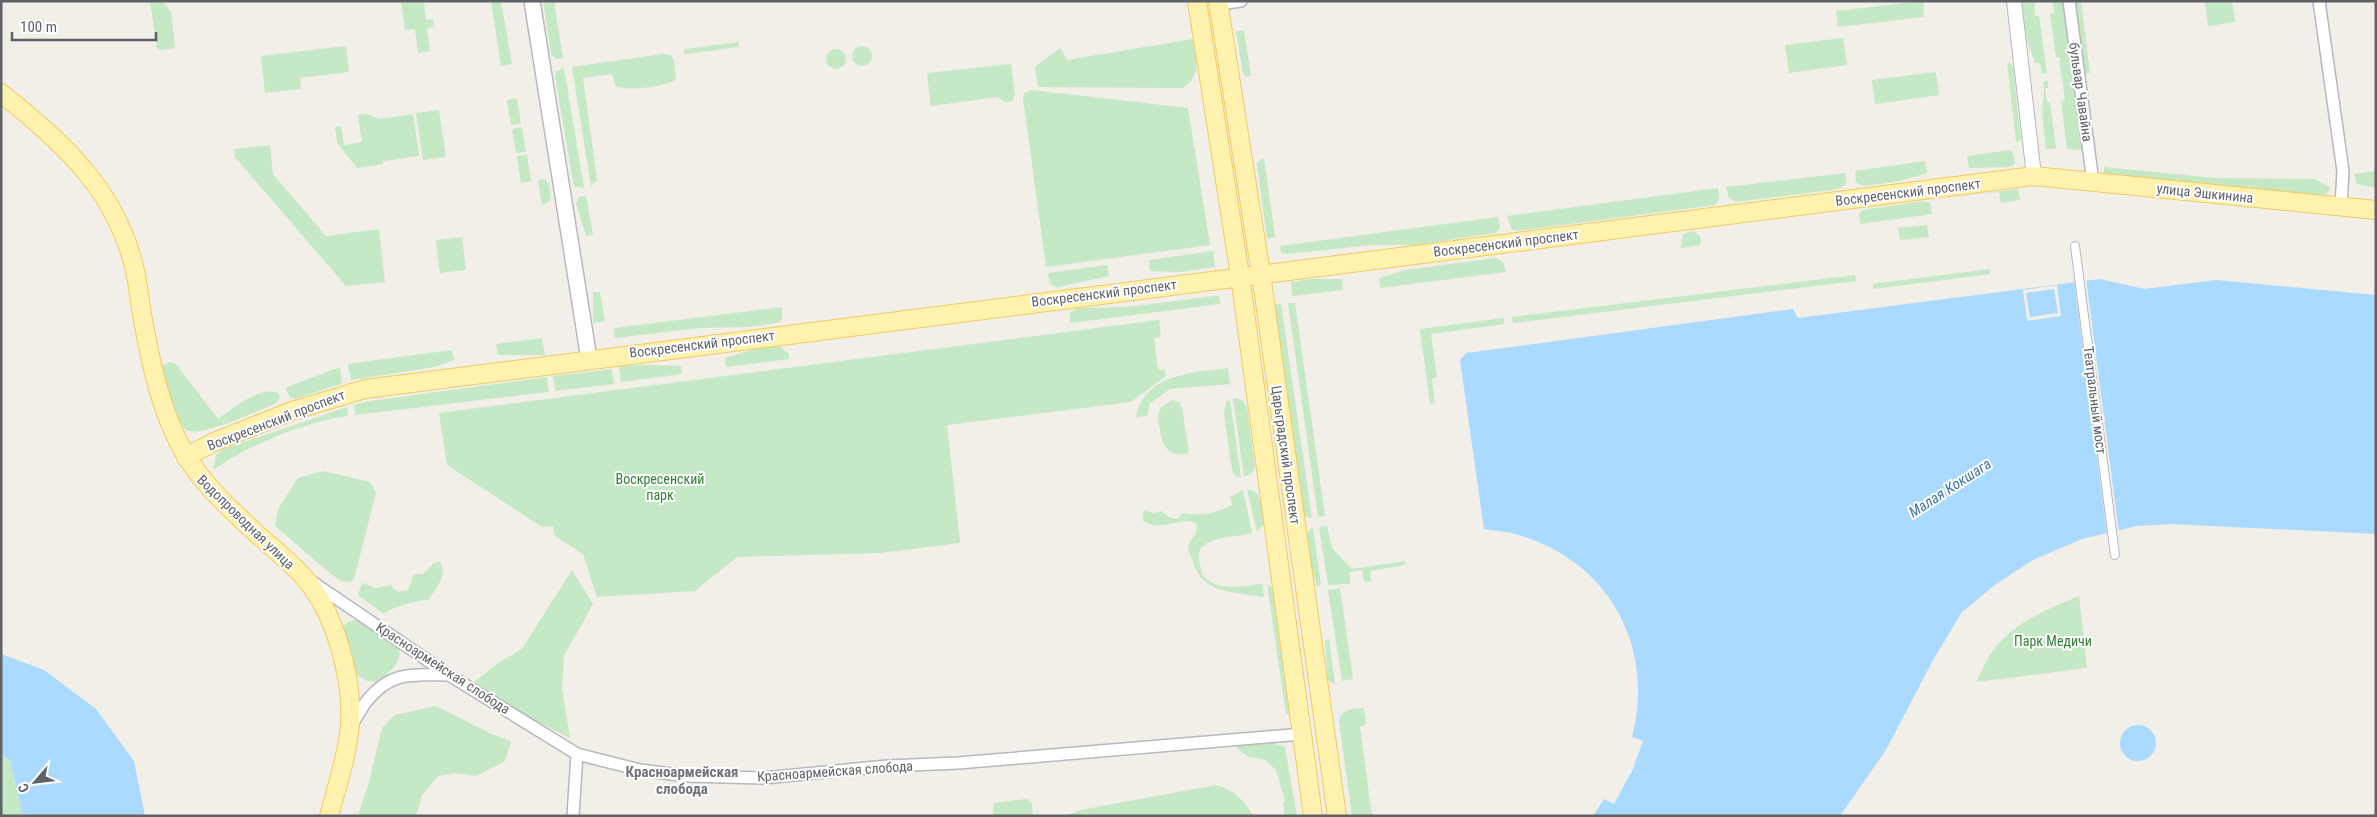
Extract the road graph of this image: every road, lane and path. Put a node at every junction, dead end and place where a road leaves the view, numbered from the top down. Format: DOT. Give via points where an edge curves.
graph roads {
  1 [pos="532,1"];
  2 [pos="1197,1"];
  3 [pos="1241,1"];
  4 [pos="2014,1"];
  5 [pos="2069,1"];
  6 [pos="2319,1"];
  7 [pos="1218,3"];
  8 [pos="1,93"];
  9 [pos="2034,176"];
  10 [pos="2093,182"];
  11 [pos="2342,206"];
  12 [pos="2376,210"];
  13 [pos="2075,246"];
  14 [pos="1261,274"];
  15 [pos="1240,276"];
  16 [pos="589,359"];
  17 [pos="186,457"];
  18 [pos="2115,555"];
  19 [pos="302,576"];
  20 [pos="449,674"];
  21 [pos="350,726"];
  22 [pos="1302,734"];
  23 [pos="577,754"];
  24 [pos="329,816"];
  25 [pos="573,816"];
  26 [pos="1313,816"];
  27 [pos="1337,816"];
  1 -- 16 [label="main road"];
  2 -- 15 [label="main road, Царьградский проспект"];
  3 -- 7 [label="street"];
  4 -- 9 [label="street"];
  5 -- 10 [label="street, бульвар Чавайна"];
  6 -- 11 [label="street" via="2343,171"];
  7 -- 14 [label="main road, Царьградский проспект"];
  8 -- 17 [label="main road, Водопроводная улица" via="76,160 96,182 111,206 133,261 159,395"];
  9 -- 10 [label="main road, улица Эшкинина"];
  9 -- 14 [label="main road, Воскресенский проспект"];
  10 -- 11 [label="main road, улица Эшкинина"];
  11 -- 12 [label="main road, улица Эшкинина"];
  13 -- 18 [label="street, Театральный мост"];
  14 -- 15 [label="main road, Воскресенский проспект"];
  14 -- 27 [label="main road, Царьградский проспект"];
  15 -- 16 [label="main road, Воскресенский проспект"];
  15 -- 22 [label="main road, Царьградский проспект"];
  16 -- 17 [label="main road, Воскресенский проспект" via="347,393 214,442"];
  17 -- 19 [label="main road, Водопроводная улица" via="214,494"];
  19 -- 20 [label="street, Красноармейская слобода"];
  19 -- 21 [label="main road, Водопроводная улица" via="321,603 341,652 347,675"];
  20 -- 21 [label="street" via="400,676 392,680 367,701"];
  20 -- 23 [label="street, Красноармейская слобода"];
  21 -- 24 [label="main road, Водопроводная улица"];
  22 -- 23 [label="street, Красноармейская слобода" via="763,778 687,776 644,770"];
  22 -- 26 [label="main road, Царьградский проспект"];
  23 -- 25 [label="street"];
}
